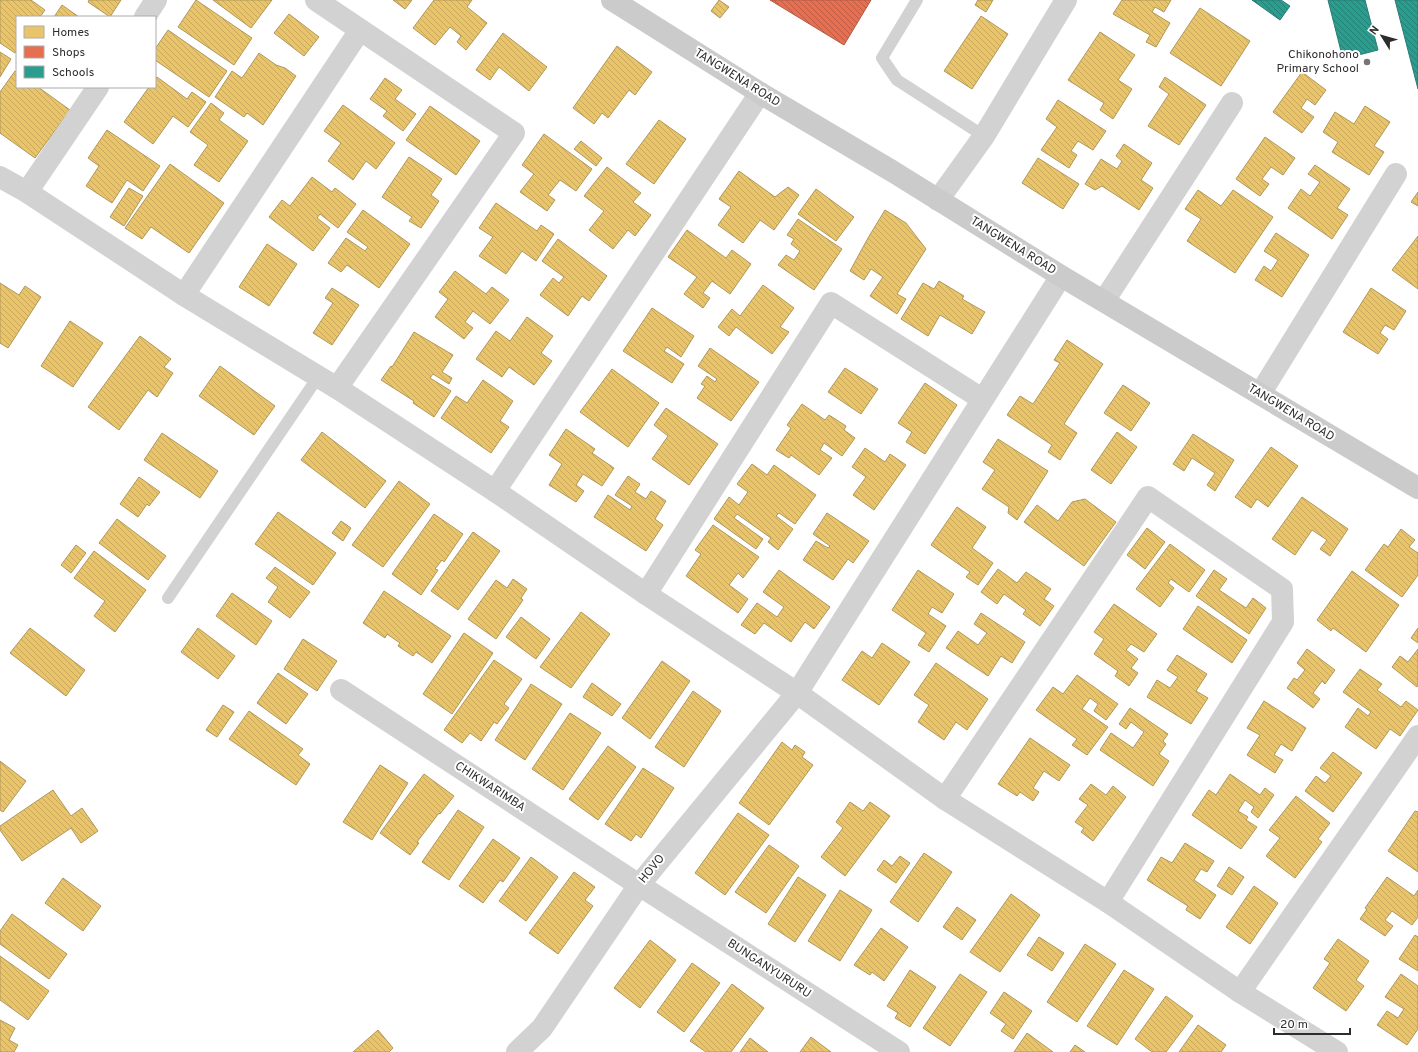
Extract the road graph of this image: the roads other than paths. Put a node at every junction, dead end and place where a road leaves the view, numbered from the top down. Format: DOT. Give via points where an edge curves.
graph roads {
  1 [pos="156,0"];
  2 [pos="316,0"];
  3 [pos="612,0"];
  4 [pos="917,0"];
  5 [pos="1066,0"];
  6 [pos="146,16"];
  7 [pos="360,30"];
  8 [pos="97,88"];
  9 [pos="760,93"];
  10 [pos="1232,103"];
  11 [pos="984,136"];
  12 [pos="1396,174"];
  13 [pos="0,177"];
  14 [pos="27,192"];
  15 [pos="938,200"];
  16 [pos="1060,276"];
  17 [pos="184,295"];
  18 [pos="1104,301"];
  19 [pos="318,377"];
  20 [pos="337,388"];
  21 [pos="1260,394"];
  22 [pos="982,399"];
  23 [pos="1416,484"];
  24 [pos="494,491"];
  25 [pos="646,594"];
  26 [pos="168,598"];
  27 [pos="340,690"];
  28 [pos="797,693"];
  29 [pos="1418,736"];
  30 [pos="945,799"];
  31 [pos="639,885"];
  32 [pos="1108,902"];
  33 [pos="1240,992"];
  34 [pos="517,1052"];
  35 [pos="899,1052"];
  36 [pos="1337,1052"];
  1 -- 6 [label="street"];
  2 -- 7 [label="street"];
  3 -- 9 [label="street, TANGWENA ROAD"];
  4 -- 11 [label="lane" via="882,58 897,80"];
  5 -- 11 [label="street"];
  7 -- 17 [label="street"];
  7 -- 20 [label="street" via="514,133"];
  8 -- 14 [label="street"];
  9 -- 15 [label="street, TANGWENA ROAD"];
  9 -- 24 [label="street"];
  10 -- 18 [label="street"];
  11 -- 15 [label="street"];
  12 -- 21 [label="street"];
  13 -- 14 [label="street"];
  14 -- 17 [label="street"];
  15 -- 16 [label="street, TANGWENA ROAD"];
  16 -- 18 [label="street, TANGWENA ROAD"];
  16 -- 22 [label="street, HOVO"];
  17 -- 19 [label="street"];
  18 -- 21 [label="street, TANGWENA ROAD"];
  19 -- 20 [label="street"];
  19 -- 26 [label="lane"];
  20 -- 24 [label="street"];
  21 -- 23 [label="street, TANGWENA ROAD"];
  22 -- 25 [label="street" via="831,303"];
  22 -- 28 [label="street, HOVO"];
  24 -- 25 [label="street"];
  25 -- 28 [label="street"];
  27 -- 31 [label="street, CHIKWARIMBA"];
  28 -- 30 [label="street"];
  28 -- 31 [label="street, HOVO"];
  29 -- 33 [label="street"];
  30 -- 32 [label="street"];
  30 -- 32 [label="street" via="1148,497 1282,589 1283,622"];
  31 -- 34 [label="street, HOVO" via="542,1028"];
  31 -- 35 [label="street, BUNGANYURURU"];
  32 -- 33 [label="street"];
  33 -- 36 [label="street"];
}
